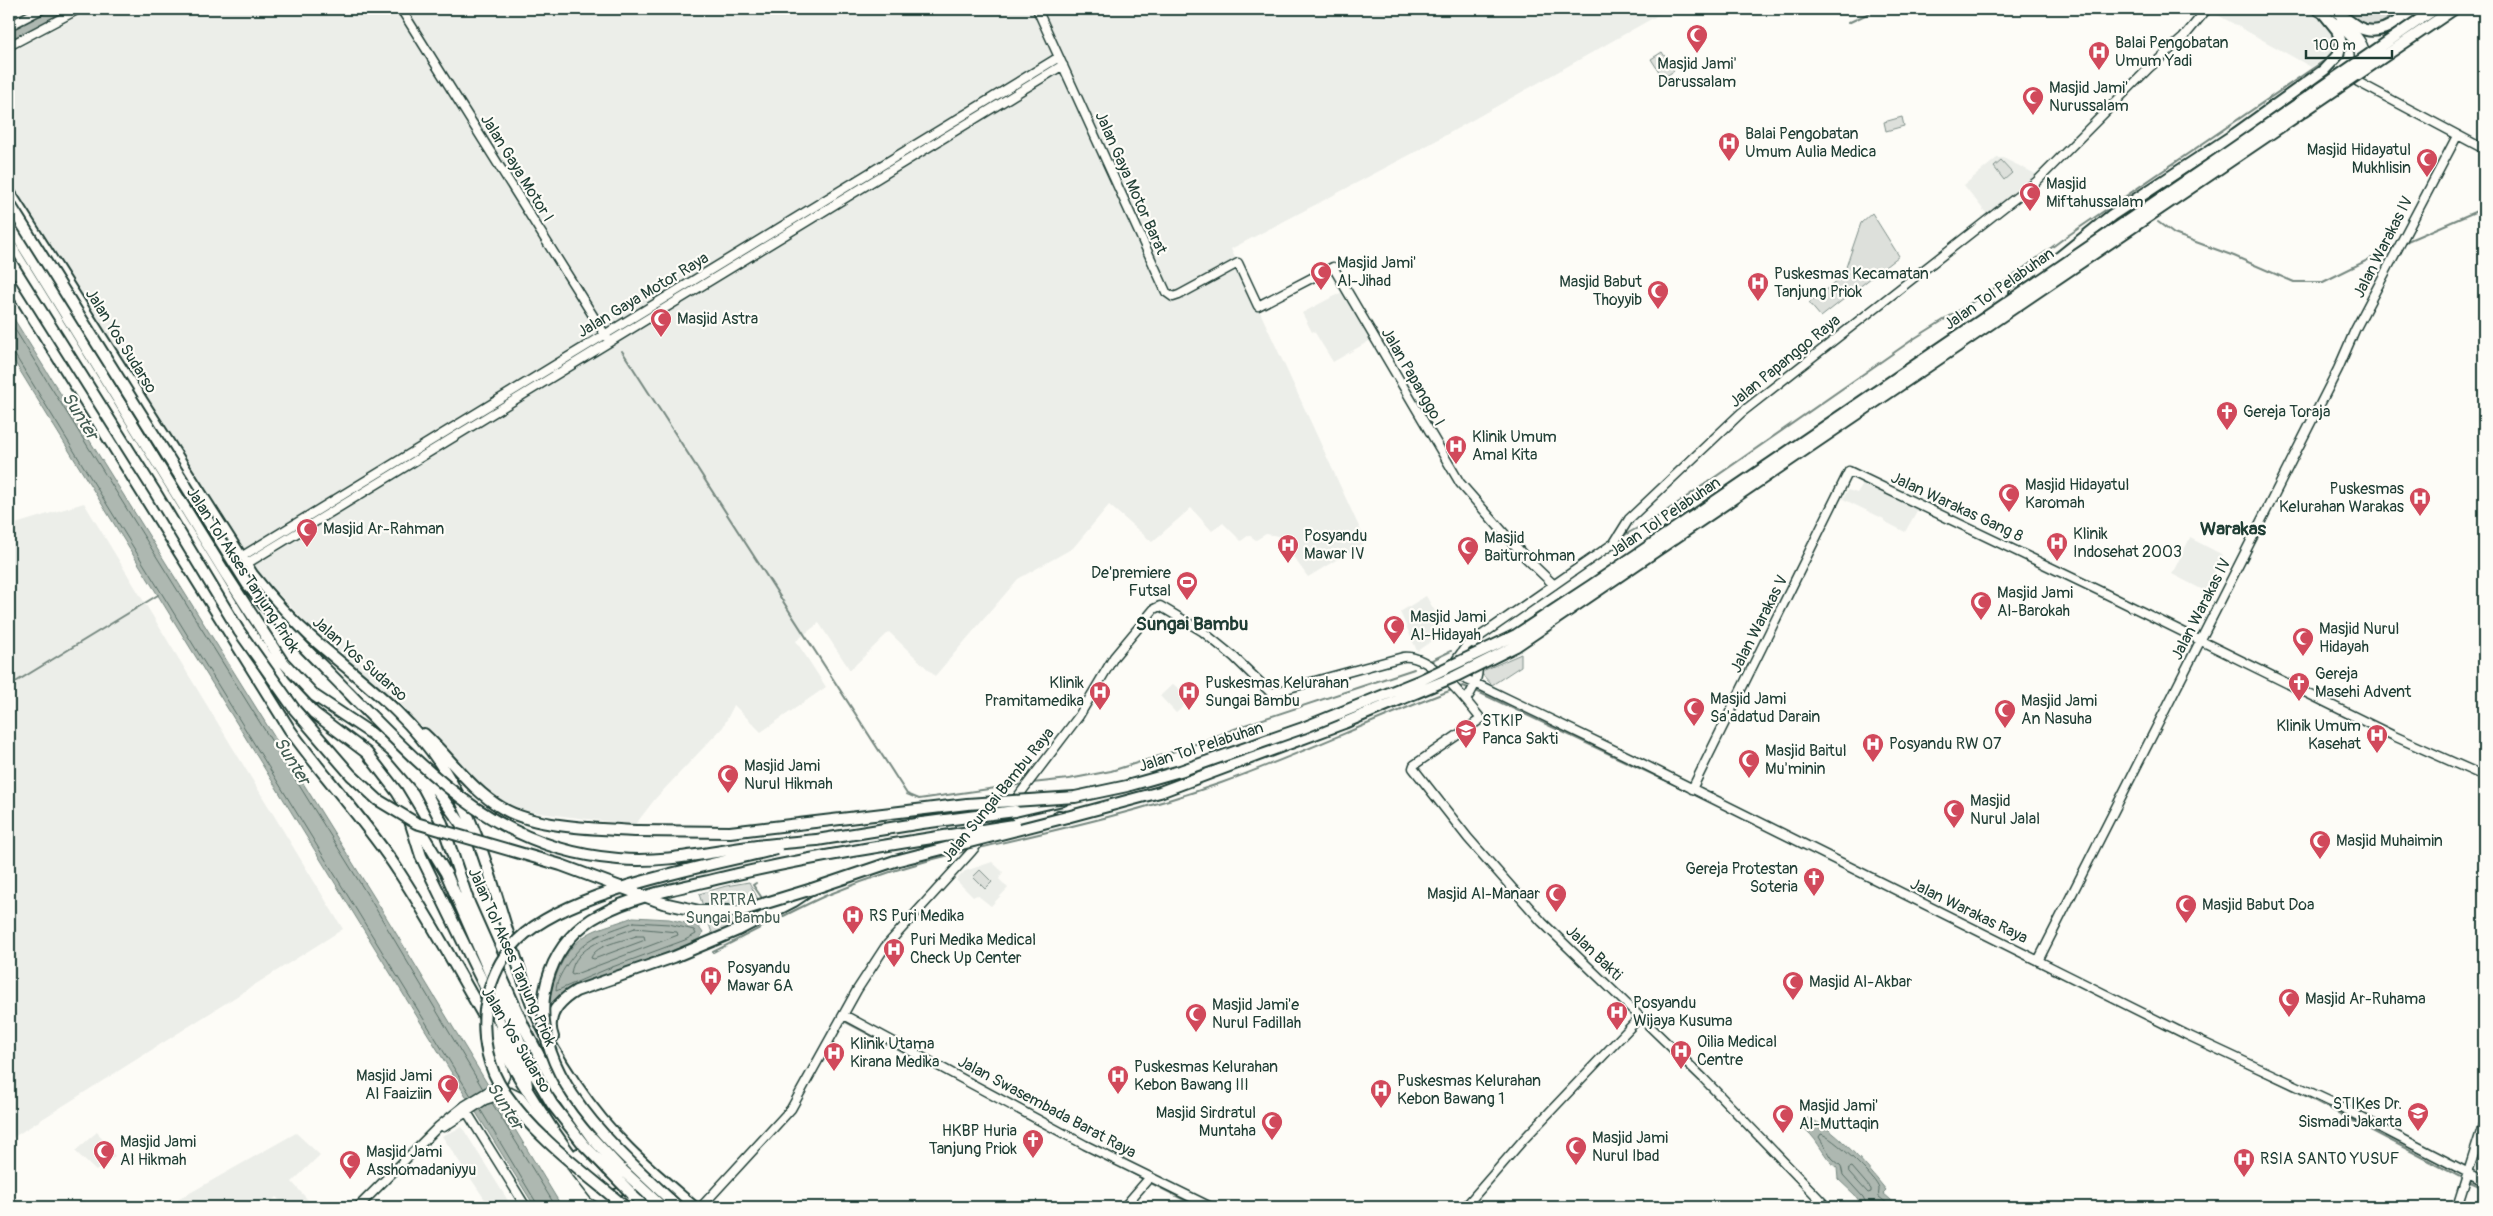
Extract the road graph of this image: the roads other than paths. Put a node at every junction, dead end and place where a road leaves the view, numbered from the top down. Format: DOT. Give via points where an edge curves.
graph roads {
  1 [pos="42,9"];
  2 [pos="79,9"];
  3 [pos="401,9"];
  4 [pos="1037,9"];
  5 [pos="2207,9"];
  6 [pos="2315,9"];
  7 [pos="2416,9"];
  8 [pos="2434,9"];
  9 [pos="2454,9"];
  10 [pos="2329,11"];
  11 [pos="9,26"];
  12 [pos="9,46"];
  13 [pos="1059,57"];
  14 [pos="1063,65"];
  15 [pos="2457,136"];
  16 [pos="912,146"];
  17 [pos="2484,149"];
  18 [pos="917,154"];
  19 [pos="9,192"];
  20 [pos="9,203"];
  21 [pos="9,223"];
  22 [pos="9,243"];
  23 [pos="9,260"];
  24 [pos="1333,267"];
  25 [pos="9,279"];
  26 [pos="682,287"];
  27 [pos="687,295"];
  28 [pos="1983,319"];
  29 [pos="605,335"];
  30 [pos="609,342"];
  31 [pos="450,434"];
  32 [pos="1849,471"];
  33 [pos="243,561"];
  34 [pos="220,576"];
  35 [pos="1554,585"];
  36 [pos="1476,639"];
  37 [pos="2200,640"];
  38 [pos="1448,672"];
  39 [pos="1439,673"];
  40 [pos="1471,685"];
  41 [pos="1466,700"];
  42 [pos="392,705"];
  43 [pos="394,753"];
  44 [pos="2484,776"];
  45 [pos="1692,789"];
  46 [pos="1075,797"];
  47 [pos="407,808"];
  48 [pos="1067,817"];
  49 [pos="817,840"];
  50 [pos="490,873"];
  51 [pos="812,889"];
  52 [pos="2038,961"];
  53 [pos="1640,1017"];
  54 [pos="843,1018"];
  55 [pos="494,1036"];
  56 [pos="527,1089"];
  57 [pos="497,1091"];
  58 [pos="467,1108"];
  59 [pos="2484,1122"];
  60 [pos="548,1123"];
  61 [pos="588,1142"];
  62 [pos="628,1148"];
  63 [pos="637,1156"];
  64 [pos="2468,1175"];
  65 [pos="1150,1177"];
  66 [pos="662,1179"];
  67 [pos="2484,1181"];
  68 [pos="610,1205"];
  69 [pos="358,1207"];
  70 [pos="526,1207"];
  71 [pos="624,1207"];
  72 [pos="646,1207"];
  73 [pos="662,1207"];
  74 [pos="678,1207"];
  75 [pos="694,1207"];
  76 [pos="701,1207"];
  77 [pos="1124,1207"];
  78 [pos="1211,1207"];
  79 [pos="1465,1207"];
  80 [pos="1827,1207"];
  81 [pos="2457,1207"];
  1 -- 11 [label="street"];
  2 -- 12 [label="street"];
  3 -- 29 [label="street, Jalan Gaya Motor I"];
  4 -- 13 [label="street, Jalan Gaya Motor Barat"];
  5 -- 35 [label="street, Jalan Papanggo Raya" via="2183,38 2036,182 1741,413 1629,520 1617,539"];
  6 -- 10 [label="street"];
  7 -- 10 [label="highway" via="2384,29 2372,32"];
  8 -- 28 [label="highway, Jalan Tol Pelabuhan, bridge"];
  9 -- 48 [label="highway, Jalan Tol Pelabuhan, bridge" via="1516,646 1424,690 1300,740 1160,792"];
  10 -- 15 [label="street" via="2358,48 2358,82"];
  10 -- 28 [label="highway, bridge" via="2341,43 2335,59 2324,70 2086,234"];
  13 -- 14 [label="street, Jalan Gaya Motor Barat"];
  13 -- 16 [label="street, Jalan Gaya Motor Raya"];
  14 -- 18 [label="street, Jalan Gaya Motor Raya"];
  14 -- 24 [label="street, Jalan Gaya Motor Barat" via="1166,292 1173,297 1179,295 1238,263 1258,306"];
  15 -- 17 [label="street"];
  15 -- 37 [label="street, Jalan Warakas IV"];
  16 -- 18 [label="street"];
  16 -- 26 [label="street, Jalan Gaya Motor Raya"];
  18 -- 27 [label="street, Jalan Gaya Motor Raya"];
  19 -- 33 [label="highway, Jalan Yos Sudarso"];
  20 -- 49 [label="highway, bridge" via="248,585 358,702 451,792 492,820 538,841 617,859 684,857"];
  21 -- 34 [label="highway, Jalan Tol Akses Tanjung Priok"];
  22 -- 34 [label="highway, Jalan Tol Akses Tanjung Priok"];
  23 -- 51 [label="highway, bridge" via="239,631 295,710 351,775 378,800 416,823 561,865 663,903 699,911 740,911"];
  24 -- 35 [label="street, Jalan Papanggo I" via="1460,483"];
  25 -- 55 [label="highway, Jalan Yos Sudarso" via="290,730 399,871"];
  26 -- 27 [label="street"];
  26 -- 29 [label="street, Jalan Gaya Motor Raya"];
  27 -- 30 [label="street, Jalan Gaya Motor Raya"];
  28 -- 46 [label="highway, Jalan Tol Pelabuhan, bridge" via="1516,635 1448,669 1303,728 1180,771"];
  29 -- 30 [label="street, Jalan Gaya Motor I"];
  29 -- 31 [label="street, Jalan Gaya Motor Raya"];
  30 -- 31 [label="street, Jalan Gaya Motor Raya"];
  31 -- 33 [label="street, Jalan Gaya Motor Raya"];
  32 -- 37 [label="street, Jalan Warakas Gang 8"];
  32 -- 45 [label="street, Jalan Warakas V"];
  33 -- 42 [label="highway, Jalan Yos Sudarso" via="272,598 311,637"];
  34 -- 43 [label="highway, Jalan Tol Akses Tanjung Priok" via="296,677 315,696 372,734"];
  34 -- 47 [label="highway, Jalan Tol Akses Tanjung Priok" via="284,682 314,713 367,752"];
  35 -- 36 [label="street, Jalan Papanggo Raya"];
  36 -- 38 [label="street, Jalan Papanggo Raya" via="1458,654"];
  36 -- 40 [label="street" via="1479,669"];
  37 -- 44 [label="street, Jalan Warakas Gang 8" via="2394,736"];
  37 -- 52 [label="street, Jalan Warakas IV"];
  38 -- 39 [label="street, Jalan Warakas Raya"];
  38 -- 40 [label="street, Jalan Warakas Raya"];
  39 -- 41 [label="street"];
  39 -- 54 [label="street, Jalan Sungai Bambu Raya" via="1413,656 1403,657 1271,693 1202,631 1160,606 1154,608 1114,657 1079,716 1027,784 975,848 885,947"];
  40 -- 41 [label="street"];
  40 -- 45 [label="street, Jalan Warakas Raya"];
  41 -- 53 [label="street, Jalan Bakti" via="1481,719 1413,768 1525,903"];
  42 -- 46 [label="highway, bridge" via="432,741 478,790 501,808 526,818 608,829 730,832 967,804"];
  42 -- 50 [label="highway, Jalan Yos Sudarso" via="452,783"];
  43 -- 50 [label="highway" via="413,764 438,792 464,827"];
  43 -- 61 [label="highway, Jalan Tol Akses Tanjung Priok" via="415,775 436,811 469,902 524,1027"];
  45 -- 52 [label="street, Jalan Warakas Raya"];
  46 -- 49 [label="highway, Jalan Tol Pelabuhan, bridge" via="1015,811"];
  47 -- 56 [label="highway" via="421,856 525,1072"];
  47 -- 61 [label="highway, Jalan Tol Akses Tanjung Priok" via="446,873 528,1063 552,1104"];
  48 -- 51 [label="highway, bridge" via="908,856"];
  48 -- 74 [label="highway, bridge" via="849,852 711,880 611,908 570,937 559,952 546,984 542,1005 550,1050 567,1088 597,1128"];
  49 -- 71 [label="highway, bridge" via="585,900 542,922 518,940 494,975 487,998 484,1036 495,1077 526,1120"];
  50 -- 62 [label="highway, Jalan Yos Sudarso" via="519,969 544,1029 580,1089"];
  51 -- 63 [label="highway" via="794,902 738,930 674,957 584,987 559,1004 552,1016 550,1029 556,1043 578,1078"];
  52 -- 64 [label="street, Jalan Warakas Raya" via="2331,1102"];
  53 -- 79 [label="street" via="1524,1139"];
  53 -- 80 [label="street, Jalan Bakti"];
  54 -- 65 [label="street, Jalan Swasembada Barat Raya"];
  54 -- 76 [label="street, Jalan Sungai Bambu Raya" via="791,1109"];
  55 -- 56 [label="highway, Jalan Yos Sudarso"];
  55 -- 57 [label="street" via="505,1076"];
  56 -- 60 [label="highway, Jalan Yos Sudarso"];
  57 -- 58 [label="street"];
  57 -- 68 [label="street" via="520,1097 587,1187"];
  58 -- 69 [label="street" via="436,1130"];
  58 -- 70 [label="street"];
  59 -- 64 [label="street"];
  60 -- 62 [label="highway" via="608,1184 620,1181 627,1173"];
  60 -- 68 [label="highway, Jalan Yos Sudarso"];
  61 -- 72 [label="highway, Jalan Tol Akses Tanjung Priok, bridge"];
  61 -- 73 [label="highway, Jalan Tol Akses Tanjung Priok, bridge"];
  62 -- 63 [label="highway, Jalan Yos Sudarso"];
  63 -- 66 [label="highway, Jalan Yos Sudarso"];
  64 -- 67 [label="street, Jalan Warakas Raya"];
  64 -- 81 [label="street"];
  65 -- 77 [label="street"];
  65 -- 78 [label="street, Jalan Swasembada Barat Raya"];
  66 -- 71 [label="highway" via="636,1186 627,1195"];
  66 -- 75 [label="highway, Jalan Yos Sudarso"];
}
